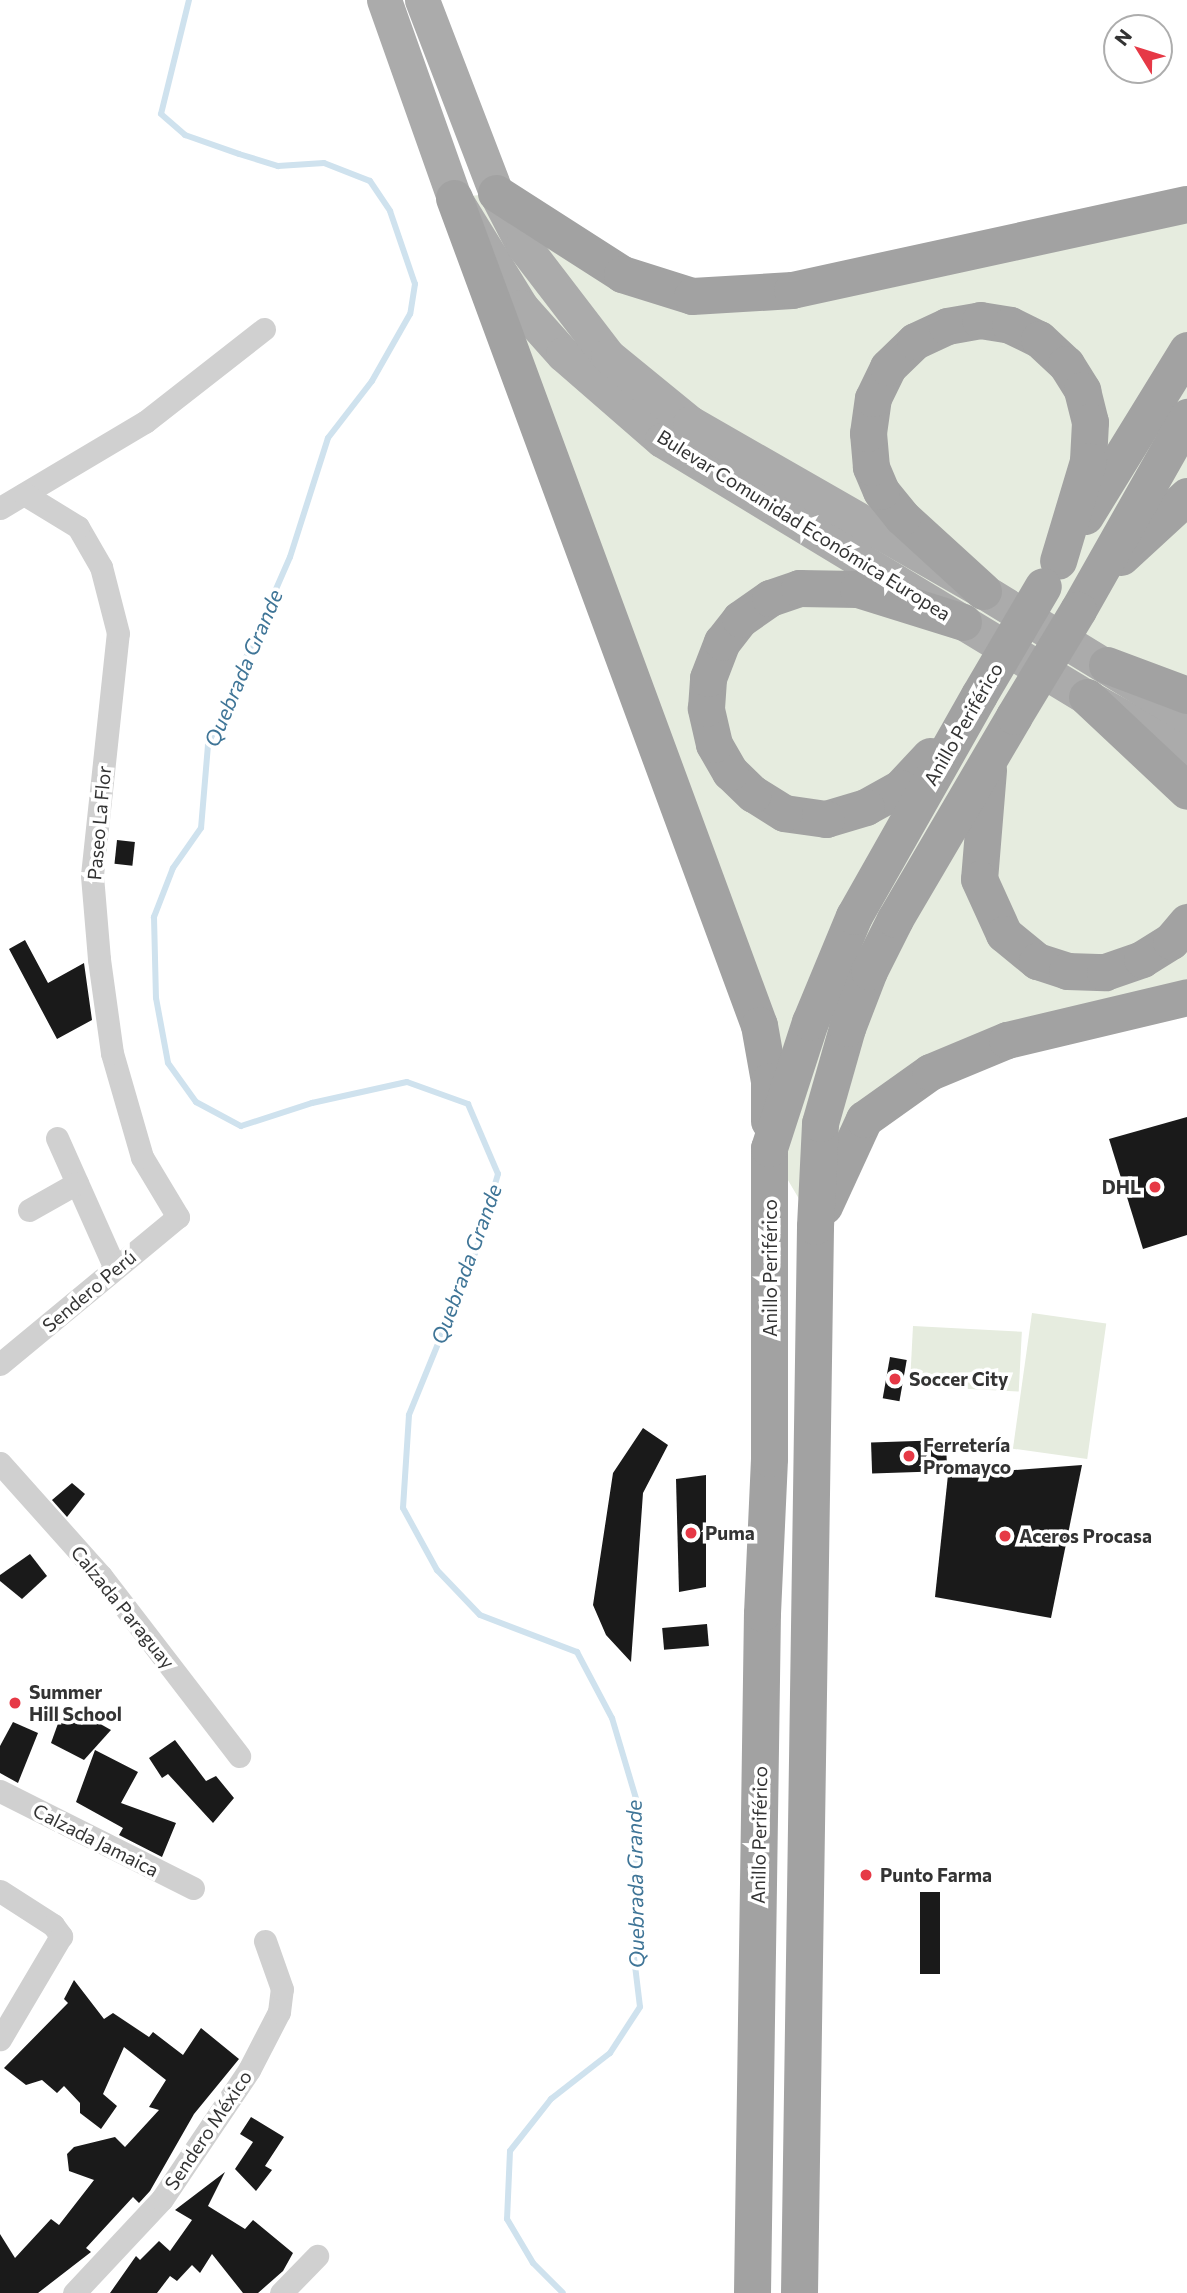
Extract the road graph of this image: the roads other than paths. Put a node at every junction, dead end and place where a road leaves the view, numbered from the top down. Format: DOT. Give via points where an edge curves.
graph roads {
  1 [pos="384,0"];
  2 [pos="422,0"];
  3 [pos="496,192"];
  4 [pos="454,198"];
  5 [pos="1187,204"];
  6 [pos="264,329"];
  7 [pos="1187,350"];
  8 [pos="1187,417"];
  9 [pos="24,495"];
  10 [pos="1187,496"];
  11 [pos="0,508"];
  12 [pos="1051,573"];
  13 [pos="983,591"];
  14 [pos="1086,596"];
  15 [pos="962,622"];
  16 [pos="1107,665"];
  17 [pos="1187,695"];
  18 [pos="1087,697"];
  19 [pos="971,709"];
  20 [pos="1187,716"];
  21 [pos="1187,753"];
  22 [pos="988,761"];
  23 [pos="1187,792"];
  24 [pos="1187,922"];
  25 [pos="1187,997"];
  26 [pos="57,1138"];
  27 [pos="769,1148"];
  28 [pos="77,1182"];
  29 [pos="29,1210"];
  30 [pos="178,1217"];
  31 [pos="815,1226"];
  32 [pos="116,1269"];
  33 [pos="0,1364"];
  34 [pos="0,1463"];
  35 [pos="239,1756"];
  36 [pos="0,1791"];
  37 [pos="192,1888"];
  38 [pos="0,1891"];
  39 [pos="265,1941"];
  40 [pos="0,2039"];
  41 [pos="317,2256"];
  42 [pos="74,2293"];
  43 [pos="281,2293"];
  44 [pos="752,2293"];
  45 [pos="799,2293"];
  1 -- 4 [label="main road, Bulevar Comunidad Económica Europea"];
  2 -- 3 [label="main road, Bulevar Comunidad Económica Europea"];
  3 -- 5 [label="highway" via="622,274 692,296 792,290"];
  3 -- 13 [label="main road, Bulevar Comunidad Económica Europea" via="549,284 608,356 690,423"];
  4 -- 15 [label="main road, Bulevar Comunidad Económica Europea" via="521,307 563,354 662,440"];
  4 -- 27 [label="highway" via="759,1025 769,1081"];
  6 -- 9 [label="street" via="145,422"];
  7 -- 12 [label="highway, Anillo Periférico"];
  8 -- 14 [label="highway, Anillo Periférico"];
  9 -- 11 [label="street"];
  9 -- 30 [label="street, Paseo La Flor" via="78,527 101,567 118,633 92,875 99,959 112,1053 142,1157"];
  10 -- 14 [label="highway"];
  12 -- 13 [label="highway" via="1088,461 1090,422 1082,390 1066,364 1030,334 980,320 947,326 915,341 888,368 873,398 868,433 871,467 881,491 902,517"];
  12 -- 19 [label="highway, Anillo Periférico, bridge"];
  13 -- 16 [label="main road, Bulevar Comunidad Económica Europea"];
  14 -- 22 [label="highway, Anillo Periférico, bridge"];
  15 -- 18 [label="main road, Bulevar Comunidad Económica Europea"];
  15 -- 19 [label="highway" via="858,589 799,588 770,598 740,619 722,642 708,678 706,708 714,744 730,772 752,794 784,813 826,819 866,807 900,788"];
  16 -- 17 [label="highway"];
  16 -- 20 [label="main road, Bulevar Comunidad Económica Europea"];
  18 -- 21 [label="main road, Bulevar Comunidad Económica Europea"];
  18 -- 23 [label="highway"];
  19 -- 27 [label="highway, Anillo Periférico" via="853,916 818,999"];
  22 -- 24 [label="highway" via="979,879 1004,934 1037,961 1067,971 1105,972 1142,959 1171,941"];
  22 -- 31 [label="highway, Anillo Periférico" via="895,919 847,1028 820,1123"];
  25 -- 31 [label="highway" via="1007,1040 930,1072 864,1119"];
  26 -- 28 [label="street"];
  27 -- 44 [label="highway, Anillo Periférico" via="769,1458 762,1613"];
  28 -- 29 [label="street"];
  28 -- 32 [label="street"];
  30 -- 32 [label="street, Sendero Perú"];
  31 -- 45 [label="highway, Anillo Periférico"];
  32 -- 33 [label="street, Sendero Perú"];
  34 -- 35 [label="street, Calzada Paraguay" via="101,1576"];
  36 -- 37 [label="street, Calzada Jamaica"];
  38 -- 40 [label="street" via="53,1925 61,1936"];
  39 -- 42 [label="street, Sendero México" via="282,1989 279,2012 249,2070 162,2199"];
  41 -- 43 [label="street"];
}
